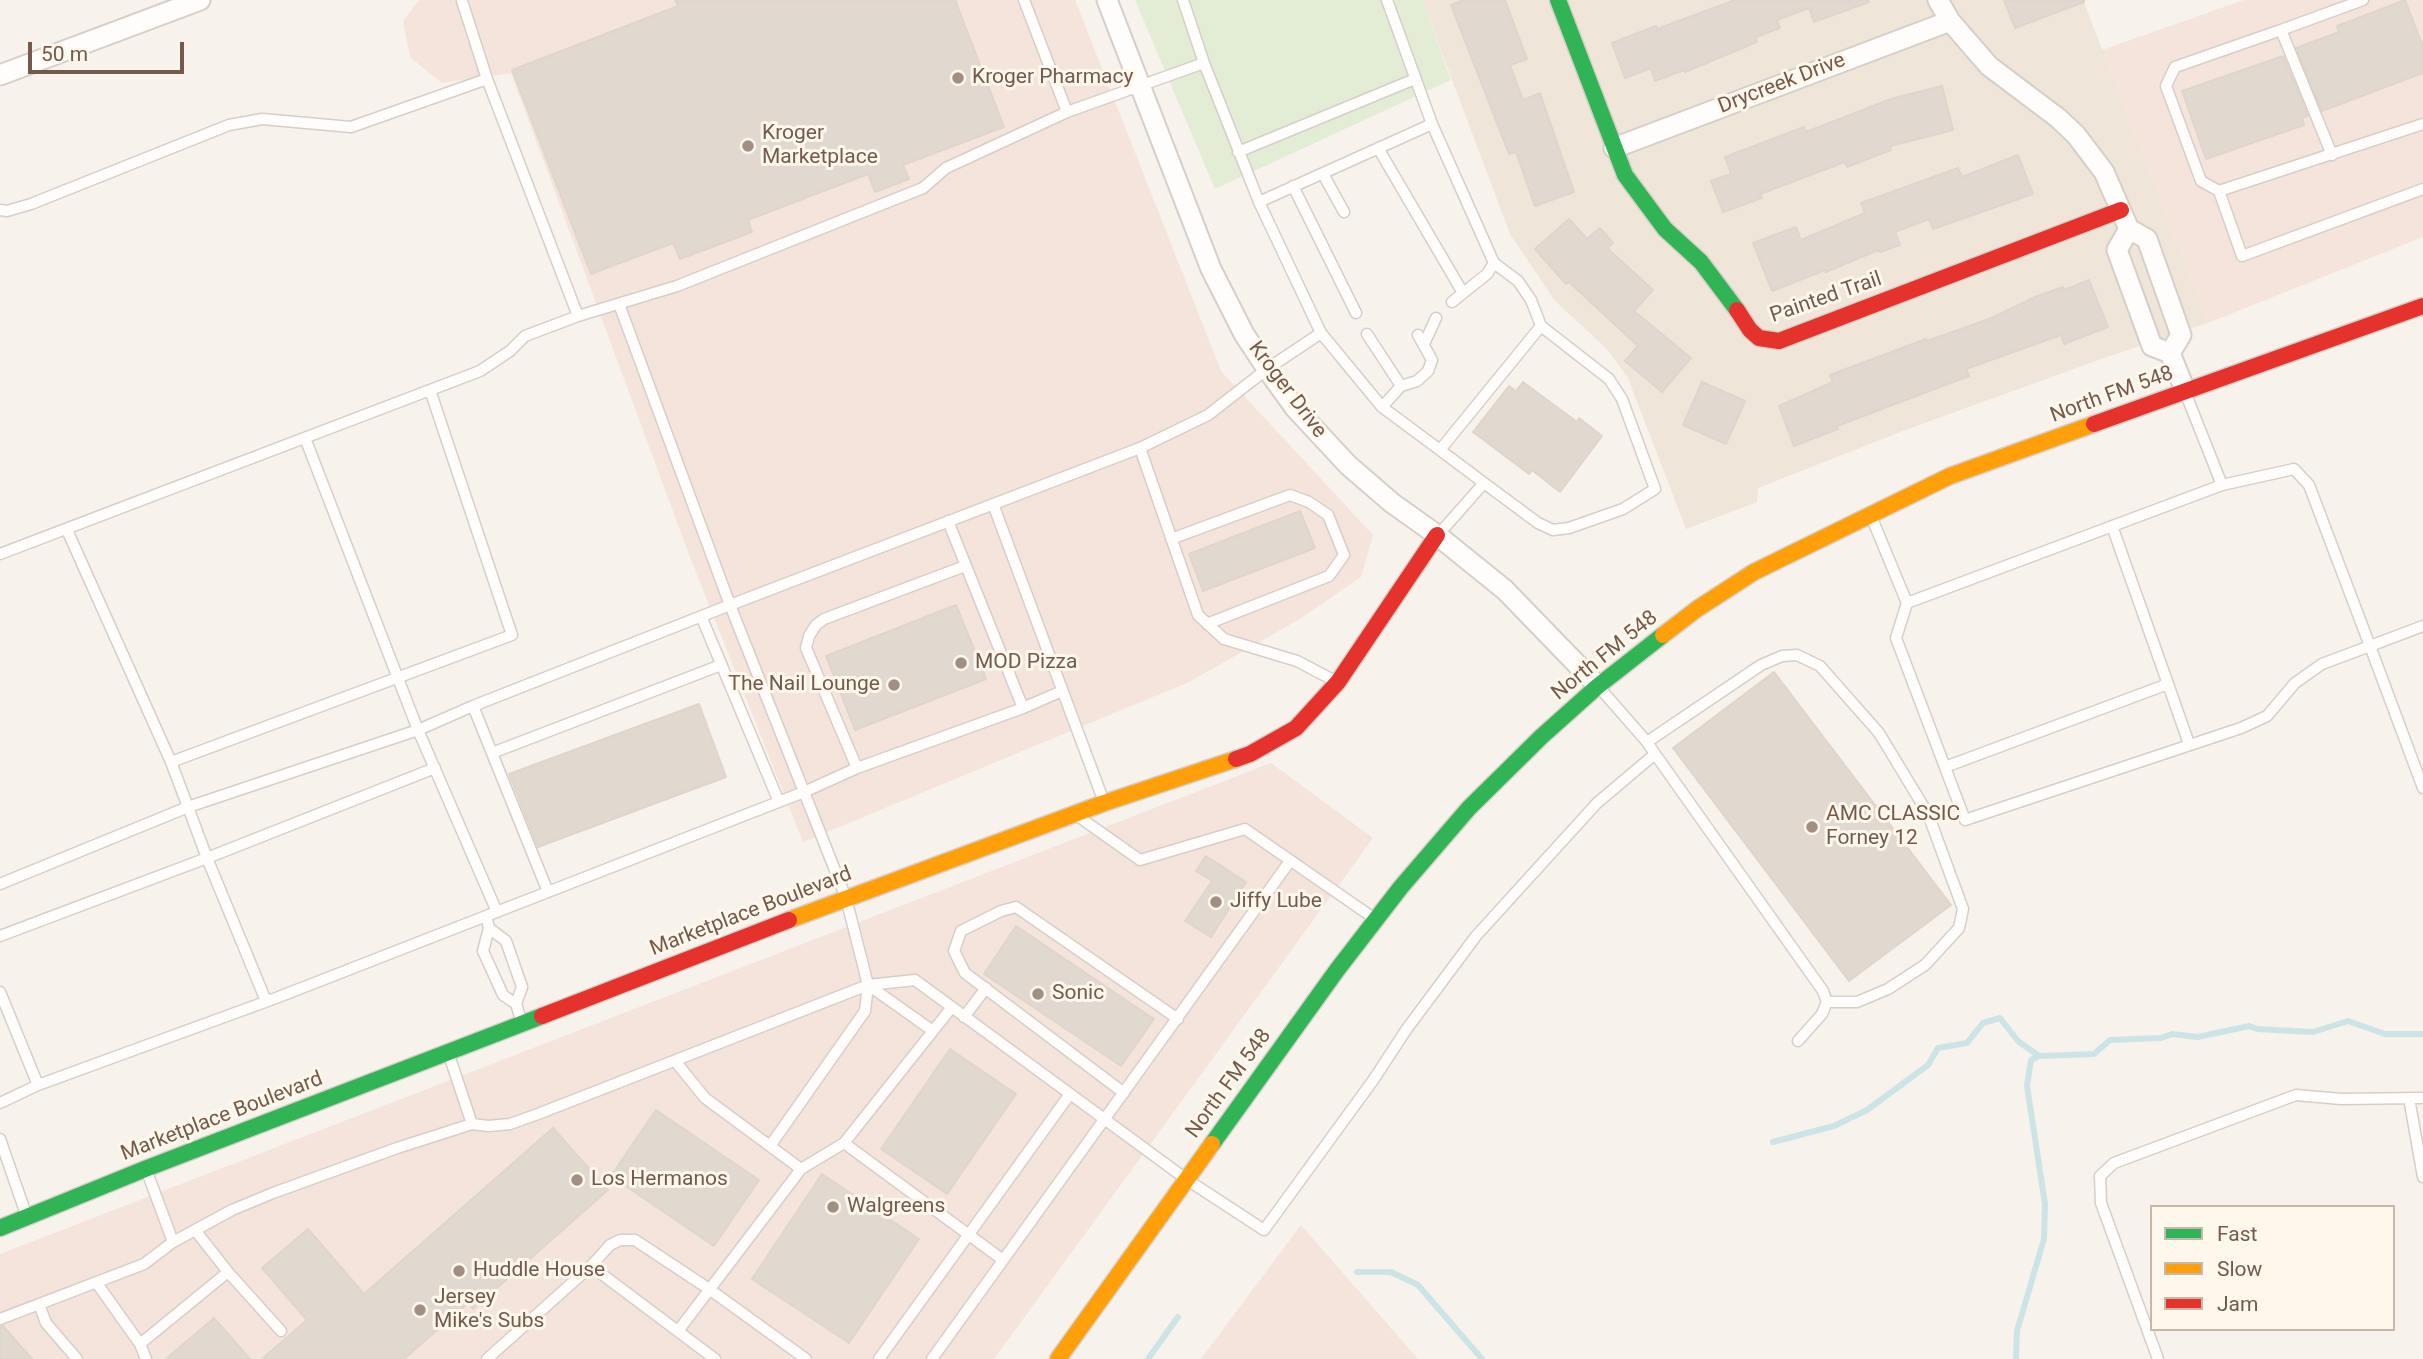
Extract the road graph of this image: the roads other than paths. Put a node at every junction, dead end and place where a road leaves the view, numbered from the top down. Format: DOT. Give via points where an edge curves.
graph roads {
  1 [pos="200,0"];
  2 [pos="462,0"];
  3 [pos="1024,0"];
  4 [pos="1107,0"];
  5 [pos="1183,0"];
  6 [pos="1387,0"];
  7 [pos="1558,0"];
  8 [pos="1938,0"];
  9 [pos="2363,0"];
  10 [pos="1950,21"];
  11 [pos="2281,30"];
  12 [pos="1204,63"];
  13 [pos="0,75"];
  14 [pos="487,79"];
  15 [pos="1415,79"];
  16 [pos="1140,86"];
  17 [pos="1067,112"];
  18 [pos="1432,124"];
  19 [pos="2423,124"];
  20 [pos="1378,148"];
  21 [pos="1614,148"];
  22 [pos="1238,152"];
  23 [pos="2332,155"];
  24 [pos="1323,174"];
  25 [pos="1293,186"];
  26 [pos="2423,189"];
  27 [pos="2219,191"];
  28 [pos="1259,202"];
  29 [pos="0,209"];
  30 [pos="2121,210"];
  31 [pos="1344,212"];
  32 [pos="2129,229"];
  33 [pos="1494,262"];
  34 [pos="1463,293"];
  35 [pos="1452,302"];
  36 [pos="619,304"];
  37 [pos="2423,306"];
  38 [pos="1356,313"];
  39 [pos="578,316"];
  40 [pos="1436,318"];
  41 [pos="1541,326"];
  42 [pos="1321,333"];
  43 [pos="1367,334"];
  44 [pos="2170,353"];
  45 [pos="1267,369"];
  46 [pos="1401,386"];
  47 [pos="430,390"];
  48 [pos="2185,390"];
  49 [pos="1382,407"];
  50 [pos="305,438"];
  51 [pos="1140,448"];
  52 [pos="1440,450"];
  53 [pos="1484,483"];
  54 [pos="2222,485"];
  55 [pos="992,504"];
  56 [pos="1871,515"];
  57 [pos="948,521"];
  58 [pos="2112,526"];
  59 [pos="67,530"];
  60 [pos="1437,536"];
  61 [pos="1171,539"];
  62 [pos="0,554"];
  63 [pos="965,566"];
  64 [pos="1907,603"];
  65 [pos="730,605"];
  66 [pos="701,616"];
  67 [pos="1207,624"];
  68 [pos="2423,626"];
  69 [pos="2370,646"];
  70 [pos="721,665"];
  71 [pos="399,677"];
  72 [pos="1338,682"];
  73 [pos="2168,684"];
  74 [pos="1598,686"];
  75 [pos="1062,691"];
  76 [pos="473,706"];
  77 [pos="1023,708"];
  78 [pos="418,730"];
  79 [pos="1647,742"];
  80 [pos="2189,744"];
  81 [pos="492,753"];
  82 [pos="1655,754"];
  83 [pos="171,762"];
  84 [pos="1945,767"];
  85 [pos="435,768"];
  86 [pos="857,768"];
  87 [pos="2423,788"];
  88 [pos="804,792"];
  89 [pos="779,802"];
  90 [pos="1104,803"];
  91 [pos="188,807"];
  92 [pos="1075,815"];
  93 [pos="206,858"];
  94 [pos="1290,861"];
  95 [pos="0,884"];
  96 [pos="548,892"];
  97 [pos="846,898"];
  98 [pos="497,912"];
  99 [pos="486,916"];
  100 [pos="1375,920"];
  101 [pos="489,928"];
  102 [pos="0,936"];
  103 [pos="868,985"];
  104 [pos="986,988"];
  105 [pos="0,992"];
  106 [pos="266,1002"];
  107 [pos="1827,1002"];
  108 [pos="516,1004"];
  109 [pos="951,1007"];
  110 [pos="964,1017"];
  111 [pos="1178,1019"];
  112 [pos="522,1024"];
  113 [pos="933,1031"];
  114 [pos="1798,1041"];
  115 [pos="448,1051"];
  116 [pos="675,1061"];
  117 [pos="38,1085"];
  118 [pos="1124,1093"];
  119 [pos="1070,1094"];
  120 [pos="2409,1098"];
  121 [pos="2423,1098"];
  122 [pos="0,1102"];
  123 [pos="1105,1120"];
  124 [pos="472,1125"];
  125 [pos="0,1139"];
  126 [pos="844,1143"];
  127 [pos="770,1146"];
  128 [pos="145,1168"];
  129 [pos="801,1169"];
  130 [pos="2423,1177"];
  131 [pos="1186,1179"];
  132 [pos="27,1217"];
  133 [pos="0,1228"];
  134 [pos="195,1230"];
  135 [pos="969,1234"];
  136 [pos="173,1242"];
  137 [pos="1003,1260"];
  138 [pos="591,1266"];
  139 [pos="228,1272"];
  140 [pos="96,1282"];
  141 [pos="709,1289"];
  142 [pos="39,1304"];
  143 [pos="0,1319"];
  144 [pos="281,1331"];
  145 [pos="678,1331"];
  146 [pos="140,1344"];
  147 [pos="77,1359"];
  148 [pos="146,1359"];
  149 [pos="487,1359"];
  150 [pos="715,1359"];
  151 [pos="806,1359"];
  152 [pos="879,1359"];
  153 [pos="932,1359"];
  154 [pos="1058,1359"];
  155 [pos="2158,1359"];
  1 -- 13 [label="street"];
  2 -- 14 [label="lane"];
  3 -- 17 [label="lane"];
  4 -- 16 [label="street, Kroger Drive"];
  5 -- 12 [label="lane"];
  6 -- 15 [label="lane"];
  7 -- 21 [label="street, Painted Trail"];
  8 -- 10 [label="street"];
  9 -- 11 [label="lane"];
  10 -- 21 [label="street, Drycreek Drive"];
  10 -- 30 [label="street" via="1989,66 2076,135 2104,172"];
  11 -- 23 [label="lane"];
  11 -- 27 [label="lane" via="2175,67 2166,86 2201,181"];
  12 -- 16 [label="lane"];
  12 -- 22 [label="lane"];
  14 -- 29 [label="lane" via="351,127 262,119 229,125 32,204"];
  14 -- 39 [label="lane"];
  15 -- 18 [label="lane"];
  15 -- 22 [label="lane"];
  16 -- 17 [label="lane"];
  16 -- 45 [label="street, Kroger Drive" via="1211,270"];
  17 -- 36 [label="lane" via="946,168 923,187 677,286"];
  18 -- 20 [label="lane"];
  18 -- 33 [label="lane"];
  19 -- 23 [label="lane"];
  20 -- 24 [label="lane"];
  20 -- 34 [label="lane"];
  21 -- 30 [label="street, Painted Trail" via="1649,211 1714,278 1750,330 1768,340 1791,337"];
  22 -- 28 [label="lane"];
  23 -- 27 [label="lane"];
  24 -- 25 [label="lane"];
  24 -- 31 [label="lane"];
  25 -- 28 [label="lane"];
  25 -- 38 [label="lane"];
  26 -- 27 [label="lane" via="2242,256"];
  28 -- 42 [label="lane"];
  30 -- 32 [label="street"];
  32 -- 44 [label="street" via="2147,239 2181,335"];
  32 -- 44 [label="street" via="2117,250 2152,346"];
  33 -- 34 [label="lane" via="1487,274"];
  33 -- 41 [label="lane" via="1518,281"];
  34 -- 35 [label="lane"];
  36 -- 39 [label="lane"];
  36 -- 65 [label="lane"];
  37 -- 48 [label="street, North FM 548"];
  39 -- 47 [label="lane" via="525,336 480,371"];
  40 -- 46 [label="lane" via="1421,340 1432,360 1428,371"];
  41 -- 52 [label="lane"];
  41 -- 53 [label="lane" via="1609,379 1622,398 1655,489 1623,509 1553,530"];
  42 -- 45 [label="lane"];
  42 -- 49 [label="lane"];
  43 -- 46 [label="lane"];
  44 -- 48 [label="street"];
  45 -- 51 [label="lane" via="1208,415"];
  45 -- 60 [label="street, Kroger Drive" via="1295,408 1348,465"];
  46 -- 49 [label="lane"];
  47 -- 50 [label="lane"];
  47 -- 71 [label="lane" via="512,635"];
  48 -- 54 [label="lane"];
  48 -- 56 [label="street, North FM 548" via="1950,477"];
  49 -- 52 [label="lane"];
  50 -- 59 [label="lane"];
  50 -- 71 [label="lane"];
  51 -- 55 [label="lane"];
  51 -- 61 [label="lane"];
  52 -- 53 [label="lane"];
  53 -- 60 [label="lane"];
  54 -- 58 [label="lane"];
  54 -- 69 [label="lane" via="2294,468 2309,485"];
  55 -- 57 [label="lane"];
  55 -- 75 [label="lane"];
  56 -- 64 [label="lane"];
  56 -- 74 [label="street, North FM 548" via="1754,572 1697,609"];
  57 -- 63 [label="lane"];
  57 -- 65 [label="lane"];
  58 -- 64 [label="lane"];
  58 -- 73 [label="lane"];
  59 -- 62 [label="lane"];
  59 -- 83 [label="lane"];
  60 -- 72 [label="street, Marketplace Boulevard"];
  60 -- 74 [label="street, Kroger Drive" via="1505,590"];
  61 -- 67 [label="lane" via="1198,615"];
  61 -- 67 [label="lane" via="1290,495 1328,515 1344,555 1329,576"];
  63 -- 77 [label="lane"];
  63 -- 86 [label="lane" via="824,618 809,636 806,648"];
  64 -- 84 [label="lane" via="1896,638"];
  65 -- 66 [label="lane"];
  65 -- 88 [label="lane"];
  66 -- 70 [label="lane"];
  66 -- 76 [label="lane"];
  67 -- 72 [label="lane" via="1224,639 1297,661"];
  68 -- 69 [label="lane"];
  69 -- 80 [label="lane" via="2322,664 2295,683 2267,716"];
  69 -- 87 [label="lane"];
  70 -- 81 [label="lane"];
  70 -- 89 [label="lane"];
  71 -- 78 [label="lane"];
  71 -- 83 [label="lane"];
  72 -- 90 [label="street, Marketplace Boulevard" via="1296,728 1250,754"];
  73 -- 80 [label="lane"];
  73 -- 84 [label="lane"];
  74 -- 79 [label="lane"];
  74 -- 100 [label="street, North FM 548" via="1469,808"];
  75 -- 77 [label="lane"];
  75 -- 90 [label="lane"];
  76 -- 78 [label="lane"];
  76 -- 81 [label="lane"];
  77 -- 86 [label="lane"];
  78 -- 85 [label="lane"];
  78 -- 91 [label="lane"];
  79 -- 82 [label="lane"];
  79 -- 107 [label="lane" via="1761,665 1782,656 1797,656 1820,666 1879,733 1928,814 1963,909 1959,928 1925,965 1857,1002"];
  80 -- 84 [label="lane" via="1965,820"];
  81 -- 96 [label="lane"];
  82 -- 107 [label="lane"];
  82 -- 131 [label="lane" via="1597,803 1476,936 1264,1230"];
  83 -- 91 [label="lane"];
  85 -- 93 [label="lane"];
  85 -- 98 [label="lane"];
  86 -- 88 [label="lane"];
  88 -- 89 [label="lane"];
  88 -- 97 [label="lane"];
  89 -- 96 [label="lane"];
  90 -- 92 [label="street, Marketplace Boulevard"];
  91 -- 93 [label="lane"];
  91 -- 95 [label="lane"];
  92 -- 94 [label="lane" via="1140,860 1245,829"];
  92 -- 97 [label="street, Marketplace Boulevard"];
  93 -- 102 [label="lane"];
  93 -- 106 [label="lane"];
  94 -- 100 [label="lane"];
  94 -- 111 [label="lane"];
  96 -- 98 [label="lane"];
  97 -- 103 [label="lane"];
  97 -- 112 [label="street, Marketplace Boulevard"];
  98 -- 99 [label="lane"];
  99 -- 101 [label="lane"];
  99 -- 106 [label="lane"];
  100 -- 131 [label="street, North FM 548"];
  101 -- 108 [label="lane" via="483,951 503,995"];
  101 -- 108 [label="lane" via="506,941 522,987"];
  103 -- 109 [label="lane" via="915,980"];
  103 -- 113 [label="lane"];
  103 -- 116 [label="lane"];
  103 -- 127 [label="lane" via="864,1011"];
  104 -- 110 [label="lane"];
  104 -- 111 [label="lane" via="965,973 954,951 961,931 1016,907"];
  104 -- 118 [label="lane"];
  105 -- 117 [label="lane"];
  106 -- 117 [label="lane"];
  107 -- 114 [label="lane"];
  108 -- 112 [label="lane"];
  109 -- 110 [label="lane"];
  109 -- 113 [label="lane"];
  110 -- 119 [label="lane"];
  111 -- 118 [label="lane"];
  112 -- 115 [label="street, Marketplace Boulevard"];
  113 -- 126 [label="lane"];
  115 -- 124 [label="lane"];
  115 -- 128 [label="street, Marketplace Boulevard"];
  116 -- 124 [label="lane" via="510,1124"];
  116 -- 127 [label="lane" via="705,1098"];
  117 -- 122 [label="lane"];
  118 -- 123 [label="lane"];
  119 -- 123 [label="lane"];
  119 -- 135 [label="lane"];
  120 -- 121 [label="lane"];
  120 -- 130 [label="lane"];
  120 -- 155 [label="lane" via="2296,1095 2114,1163 2100,1176 2101,1203"];
  123 -- 131 [label="lane"];
  123 -- 137 [label="lane"];
  124 -- 134 [label="lane" via="273,1193"];
  125 -- 132 [label="lane"];
  126 -- 129 [label="lane"];
  126 -- 135 [label="lane"];
  127 -- 129 [label="lane"];
  128 -- 132 [label="street, Marketplace Boulevard"];
  128 -- 136 [label="lane"];
  129 -- 141 [label="lane"];
  131 -- 154 [label="street, North FM 548"];
  132 -- 133 [label="street, Marketplace Boulevard"];
  134 -- 136 [label="lane"];
  134 -- 139 [label="lane"];
  135 -- 137 [label="lane"];
  135 -- 152 [label="lane"];
  136 -- 140 [label="lane" via="144,1264"];
  137 -- 153 [label="lane"];
  138 -- 141 [label="lane" via="610,1245 635,1240"];
  138 -- 145 [label="lane"];
  138 -- 149 [label="lane"];
  139 -- 144 [label="lane"];
  139 -- 146 [label="lane"];
  140 -- 142 [label="lane"];
  140 -- 146 [label="lane"];
  141 -- 145 [label="lane"];
  141 -- 151 [label="lane"];
  142 -- 143 [label="lane"];
  142 -- 147 [label="lane" via="46,1323"];
  145 -- 150 [label="lane"];
  146 -- 148 [label="lane"];
}
